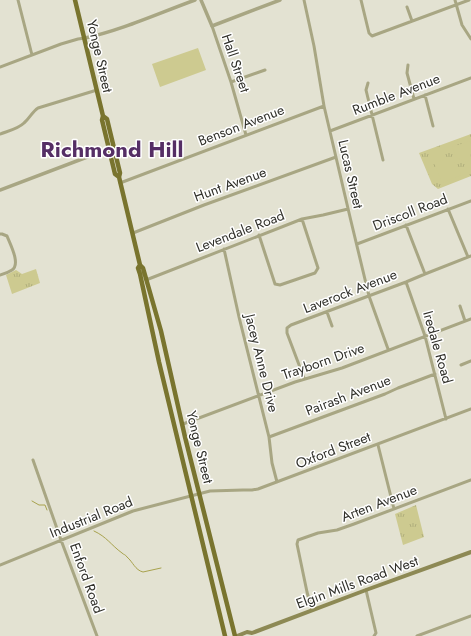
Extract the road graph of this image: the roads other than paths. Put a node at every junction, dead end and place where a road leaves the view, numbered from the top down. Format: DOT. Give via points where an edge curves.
graph roads {
  1 [pos="18,0"];
  2 [pos="76,0"];
  3 [pos="195,0"];
  4 [pos="201,0"];
  5 [pos="280,0"];
  6 [pos="304,0"];
  7 [pos="361,0"];
  8 [pos="455,0"];
  9 [pos="469,0"];
  10 [pos="456,5"];
  11 [pos="407,7"];
  12 [pos="412,21"];
  13 [pos="212,26"];
  14 [pos="85,38"];
  15 [pos="471,39"];
  16 [pos="32,55"];
  17 [pos="408,65"];
  18 [pos="0,67"];
  19 [pos="264,70"];
  20 [pos="471,78"];
  21 [pos="231,82"];
  22 [pos="368,83"];
  23 [pos="97,90"];
  24 [pos="425,95"];
  25 [pos="414,99"];
  26 [pos="324,106"];
  27 [pos="372,115"];
  28 [pos="103,116"];
  29 [pos="432,126"];
  30 [pos="330,131"];
  31 [pos="0,134"];
  32 [pos="246,135"];
  33 [pos="114,147"];
  34 [pos="109,149"];
  35 [pos="336,157"];
  36 [pos="383,160"];
  37 [pos="119,177"];
  38 [pos="120,183"];
  39 [pos="0,190"];
  40 [pos="471,201"];
  41 [pos="348,209"];
  42 [pos="448,209"];
  43 [pos="302,219"];
  44 [pos="406,225"];
  45 [pos="133,233"];
  46 [pos="0,234"];
  47 [pos="259,235"];
  48 [pos="357,244"];
  49 [pos="224,249"];
  50 [pos="469,257"];
  51 [pos="425,274"];
  52 [pos="0,275"];
  53 [pos="144,280"];
  54 [pos="406,282"];
  55 [pos="369,296"];
  56 [pos="460,306"];
  57 [pos="327,312"];
  58 [pos="471,319"];
  59 [pos="465,321"];
  60 [pos="332,326"];
  61 [pos="425,336"];
  62 [pos="388,349"];
  63 [pos="471,361"];
  64 [pos="462,365"];
  65 [pos="435,374"];
  66 [pos="304,378"];
  67 [pos="259,395"];
  68 [pos="471,409"];
  69 [pos="446,419"];
  70 [pos="183,424"];
  71 [pos="269,437"];
  72 [pos="378,445"];
  73 [pos="33,460"];
  74 [pos="471,480"];
  75 [pos="277,482"];
  76 [pos="200,493"];
  77 [pos="192,496"];
  78 [pos="394,509"];
  79 [pos="61,540"];
  80 [pos="471,552"];
  81 [pos="0,565"];
  82 [pos="366,590"];
  83 [pos="312,610"];
  84 [pos="471,616"];
  85 [pos="251,635"];
  86 [pos="97,636"];
  87 [pos="225,636"];
  88 [pos="236,636"];
  89 [pos="374,636"];
  90 [pos="417,636"];
  1 -- 16 [label="street"];
  2 -- 14 [label="main road, Yonge Street"];
  3 -- 14 [label="street"];
  4 -- 13 [label="street, Hall Street"];
  5 -- 13 [label="street"];
  6 -- 26 [label="street, Lucas Street"];
  7 -- 12 [label="street" via="372,36"];
  8 -- 10 [label="street"];
  9 -- 10 [label="street"];
  10 -- 12 [label="street"];
  10 -- 15 [label="street" via="462,24"];
  11 -- 12 [label="street"];
  13 -- 21 [label="street, Hall Street"];
  14 -- 16 [label="street"];
  14 -- 23 [label="main road, Yonge Street"];
  16 -- 18 [label="street"];
  17 -- 25 [label="street" via="407,72"];
  19 -- 21 [label="street"];
  20 -- 24 [label="street, Rumble Avenue"];
  21 -- 32 [label="street, Hall Street"];
  22 -- 27 [label="street" via="366,90"];
  23 -- 28 [label="main road, Yonge Street"];
  23 -- 31 [label="street" via="38,108 22,125"];
  24 -- 25 [label="street, Rumble Avenue"];
  24 -- 29 [label="street"];
  25 -- 27 [label="street, Rumble Avenue"];
  26 -- 30 [label="street, Lucas Street"];
  26 -- 32 [label="street, Benson Avenue"];
  27 -- 30 [label="street, Rumble Avenue"];
  27 -- 36 [label="street"];
  28 -- 33 [label="main road, Yonge Street" via="107,119"];
  28 -- 34 [label="main road, Yonge Street"];
  30 -- 35 [label="street, Lucas Street"];
  32 -- 38 [label="street, Benson Avenue"];
  33 -- 34 [label="street"];
  33 -- 37 [label="main road, Yonge Street"];
  34 -- 37 [label="main road, Yonge Street" via="116,176"];
  34 -- 39 [label="street"];
  35 -- 41 [label="street, Lucas Street"];
  35 -- 45 [label="street, Hunt Avenue"];
  37 -- 38 [label="main road, Yonge Street"];
  38 -- 45 [label="main road, Yonge Street"];
  40 -- 42 [label="street, Driscoll Road"];
  41 -- 43 [label="street, Levendale Road"];
  41 -- 48 [label="street, Lucas Street"];
  42 -- 44 [label="street, Driscoll Road"];
  42 -- 50 [label="street"];
  43 -- 47 [label="street, Levendale Road"];
  43 -- 47 [label="street" via="318,268 315,273 280,285 275,284"];
  44 -- 48 [label="street, Driscoll Road"];
  44 -- 51 [label="street"];
  45 -- 53 [label="main road, Yonge Street" via="140,265 138,268"];
  46 -- 52 [label="street" via="7,236 16,266 13,270"];
  47 -- 49 [label="street, Levendale Road"];
  48 -- 55 [label="street, Lucas Street"];
  49 -- 53 [label="street, Levendale Road"];
  49 -- 67 [label="street, Jacey Anne Drive"];
  50 -- 51 [label="street, Laverock Avenue"];
  51 -- 54 [label="street, Laverock Avenue"];
  53 -- 70 [label="main road, Yonge Street" via="161,331"];
  53 -- 77 [label="main road, Yonge Street" via="158,356"];
  54 -- 55 [label="street, Laverock Avenue"];
  54 -- 61 [label="street, Iredale Road"];
  55 -- 57 [label="street, Laverock Avenue"];
  55 -- 62 [label="street, Lucas Street"];
  56 -- 59 [label="street"];
  57 -- 60 [label="street"];
  57 -- 66 [label="street, Laverock Avenue" via="287,328"];
  58 -- 59 [label="street, Trayborn Drive"];
  59 -- 61 [label="street, Trayborn Drive"];
  61 -- 62 [label="street, Trayborn Drive"];
  61 -- 65 [label="street, Iredale Road"];
  62 -- 66 [label="street, Trayborn Drive" via="342,368"];
  63 -- 64 [label="street"];
  65 -- 69 [label="street, Iredale Road"];
  65 -- 71 [label="street, Pairash Avenue"];
  66 -- 67 [label="street, Trayborn Drive"];
  67 -- 70 [label="street, Trayborn Drive"];
  67 -- 71 [label="street, Jacey Anne Drive"];
  68 -- 69 [label="street, Oxford Street"];
  69 -- 72 [label="street, Oxford Street"];
  70 -- 76 [label="main road, Yonge Street"];
  71 -- 75 [label="street, Jacey Anne Drive"];
  72 -- 75 [label="street, Oxford Street"];
  72 -- 78 [label="street"];
  73 -- 79 [label="street, Enford Road"];
  74 -- 78 [label="street, Arten Avenue"];
  75 -- 76 [label="street, Oxford Street" via="252,490"];
  76 -- 77 [label="street, Industrial Road"];
  76 -- 88 [label="main road, Yonge Street"];
  77 -- 79 [label="street, Industrial Road" via="133,511"];
  77 -- 87 [label="main road, Yonge Street"];
  78 -- 83 [label="street, Arten Avenue" via="337,530 298,540"];
  79 -- 81 [label="street, Industrial Road"];
  79 -- 86 [label="street, Enford Road"];
  80 -- 82 [label="main road, Elgin Mills Road West"];
  82 -- 83 [label="main road, Elgin Mills Road West"];
  82 -- 89 [label="street" via="376,633"];
  83 -- 85 [label="main road, Elgin Mills Road West"];
  84 -- 90 [label="street"];
  85 -- 88 [label="main road, Elgin Mills Road West" via="247,632"];
}
